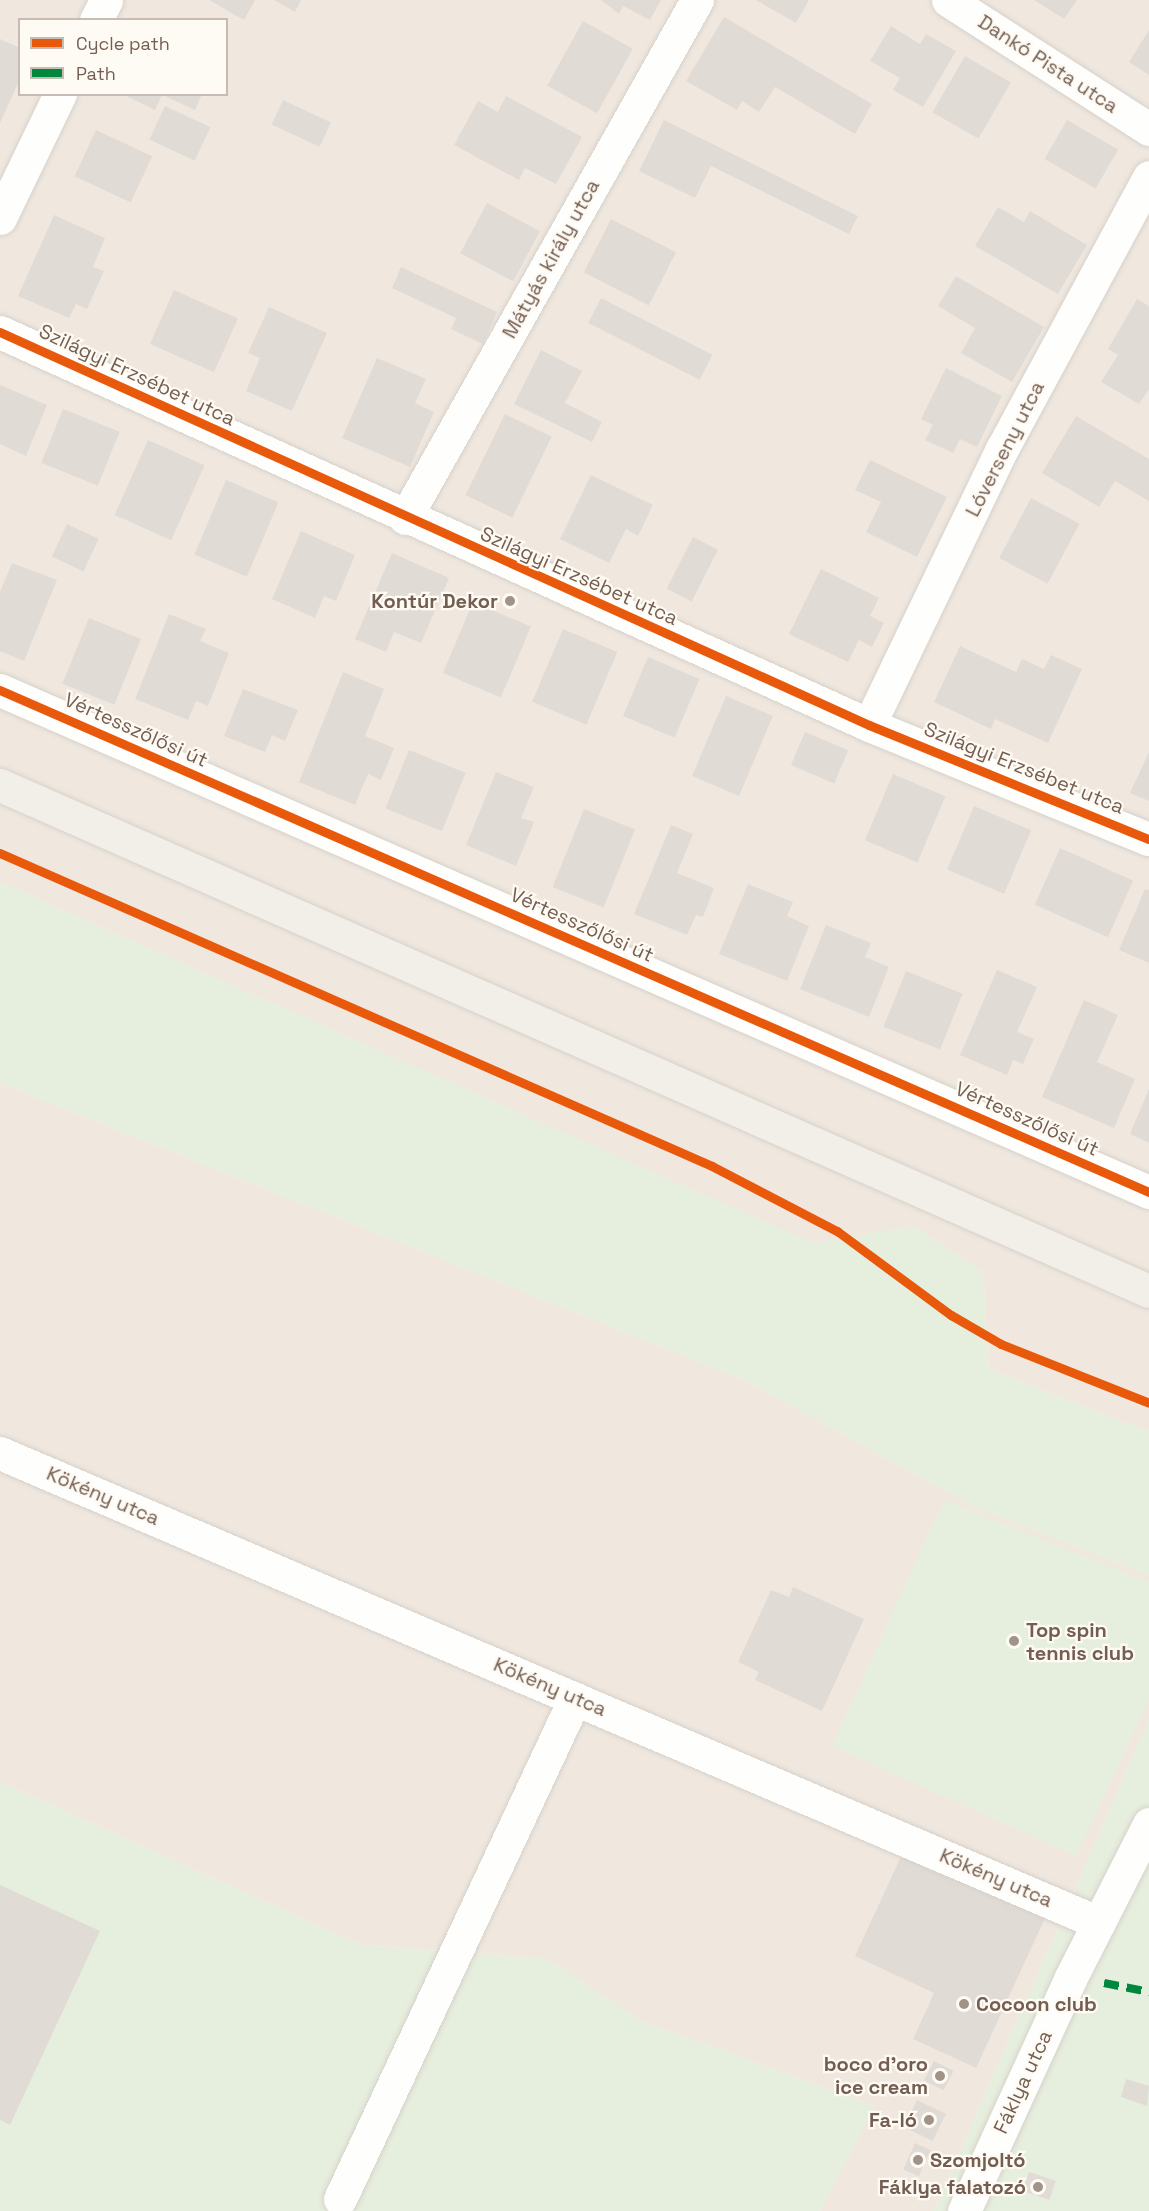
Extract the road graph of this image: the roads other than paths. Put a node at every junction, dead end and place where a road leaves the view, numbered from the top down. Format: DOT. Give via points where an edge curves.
graph roads {
  1 [pos="106,0"];
  2 [pos="697,0"];
  3 [pos="948,0"];
  4 [pos="97,18"];
  5 [pos="59,96"];
  6 [pos="1149,129"];
  7 [pos="1149,177"];
  8 [pos="0,218"];
  9 [pos="0,332"];
  10 [pos="405,518"];
  11 [pos="0,690"];
  12 [pos="869,725"];
  13 [pos="0,784"];
  14 [pos="1149,838"];
  15 [pos="1149,1192"];
  16 [pos="1149,1291"];
  17 [pos="0,1453"];
  18 [pos="575,1698"];
  19 [pos="1149,1824"];
  20 [pos="1099,1923"];
  21 [pos="340,2199"];
  22 [pos="964,2211"];
  1 -- 4 [label="street"];
  2 -- 10 [label="street, Mátyás király utca"];
  3 -- 6 [label="street, Dankó Pista utca"];
  5 -- 8 [label="street"];
  7 -- 12 [label="street, Lóverseny utca" via="1002,449"];
  9 -- 10 [label="street, Szilágyi Erzsébet utca"];
  10 -- 12 [label="street, Szilágyi Erzsébet utca"];
  11 -- 15 [label="street, Vértesszőlősi út"];
  12 -- 14 [label="street, Szilágyi Erzsébet utca"];
  13 -- 16 [label="main road"];
  17 -- 18 [label="street, Kökény utca"];
  18 -- 20 [label="street, Kökény utca"];
  18 -- 21 [label="street"];
  19 -- 20 [label="street, Fáklya utca"];
  20 -- 22 [label="street, Fáklya utca"];
}
